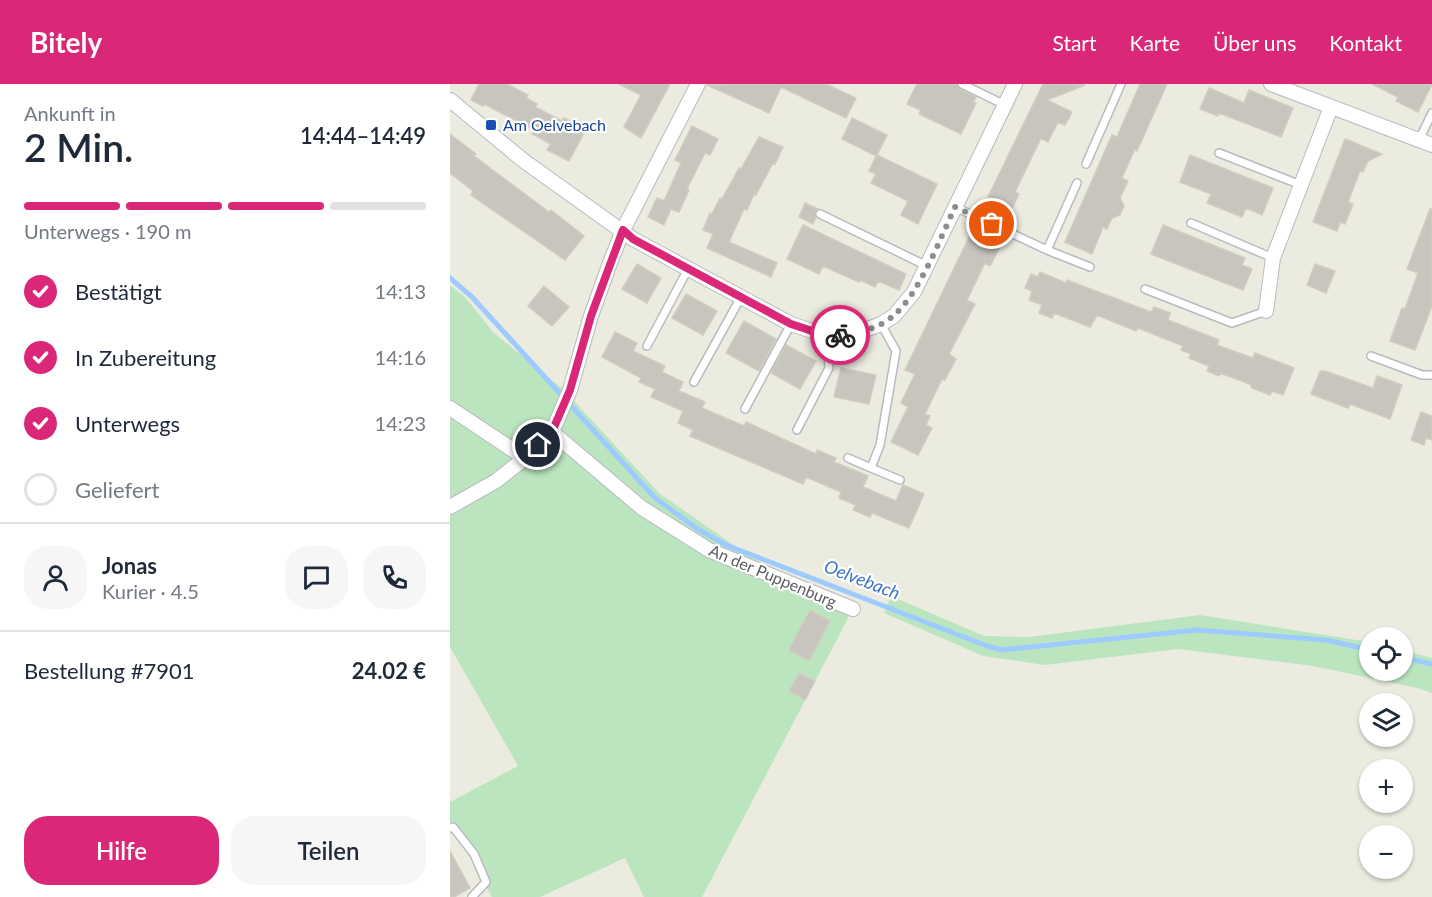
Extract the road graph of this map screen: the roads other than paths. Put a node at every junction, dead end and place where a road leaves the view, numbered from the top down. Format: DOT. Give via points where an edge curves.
graph roads {
  1 [pos="698,84"];
  2 [pos="962,84"];
  3 [pos="1015,84"];
  4 [pos="1121,84"];
  5 [pos="1271,84"];
  6 [pos="450,99"];
  7 [pos="1005,105"];
  8 [pos="1332,107"];
  9 [pos="1432,113"];
  10 [pos="1425,142"];
  11 [pos="1220,153"];
  12 [pos="1086,164"];
  13 [pos="1077,183"];
  14 [pos="1301,185"];
  15 [pos="955,207"];
  16 [pos="820,214"];
  17 [pos="1191,223"];
  18 [pos="623,230"];
  19 [pos="1047,250"];
  20 [pos="1273,258"];
  21 [pos="927,266"];
  22 [pos="1090,267"];
  23 [pos="688,269"];
  24 [pos="1145,290"];
  25 [pos="741,297"];
  26 [pos="1266,310"];
  27 [pos="791,324"];
  28 [pos="881,324"];
  29 [pos="827,336"];
  30 [pos="647,346"];
  31 [pos="1371,356"];
  32 [pos="1432,375"];
  33 [pos="694,382"];
  34 [pos="450,408"];
  35 [pos="745,409"];
  36 [pos="797,430"];
  37 [pos="552,432"];
  38 [pos="525,458"];
  39 [pos="848,458"];
  40 [pos="871,468"];
  41 [pos="900,480"];
  42 [pos="450,507"];
  43 [pos="853,609"];
  44 [pos="450,828"];
  45 [pos="472,897"];
  1 -- 18 [label="street"];
  2 -- 7 [label="lane"];
  3 -- 7 [label="street"];
  4 -- 12 [label="lane"];
  5 -- 8 [label="street"];
  6 -- 18 [label="street" via="524,161"];
  7 -- 15 [label="street"];
  8 -- 10 [label="street"];
  8 -- 14 [label="street"];
  9 -- 10 [label="lane"];
  11 -- 14 [label="lane"];
  13 -- 19 [label="lane"];
  14 -- 20 [label="street"];
  15 -- 19 [label="lane"];
  15 -- 21 [label="street"];
  16 -- 21 [label="lane"];
  17 -- 20 [label="lane"];
  18 -- 23 [label="street"];
  18 -- 37 [label="street" via="591,316 570,390"];
  19 -- 22 [label="lane"];
  20 -- 26 [label="street"];
  21 -- 28 [label="street" via="914,292 894,316"];
  23 -- 25 [label="street"];
  23 -- 30 [label="lane"];
  24 -- 26 [label="lane" via="1232,323"];
  25 -- 27 [label="street"];
  25 -- 33 [label="lane"];
  27 -- 29 [label="street"];
  27 -- 35 [label="lane"];
  28 -- 29 [label="street" via="857,333"];
  28 -- 40 [label="lane" via="896,351 880,445"];
  29 -- 36 [label="lane" via="828,368"];
  31 -- 32 [label="lane"];
  34 -- 38 [label="street"];
  37 -- 38 [label="street"];
  37 -- 43 [label="street, An der Puppenburg" via="642,508 708,550"];
  38 -- 42 [label="street" via="496,481"];
  39 -- 40 [label="lane"];
  40 -- 41 [label="lane"];
  44 -- 45 [label="lane" via="474,854 486,882"];
}
